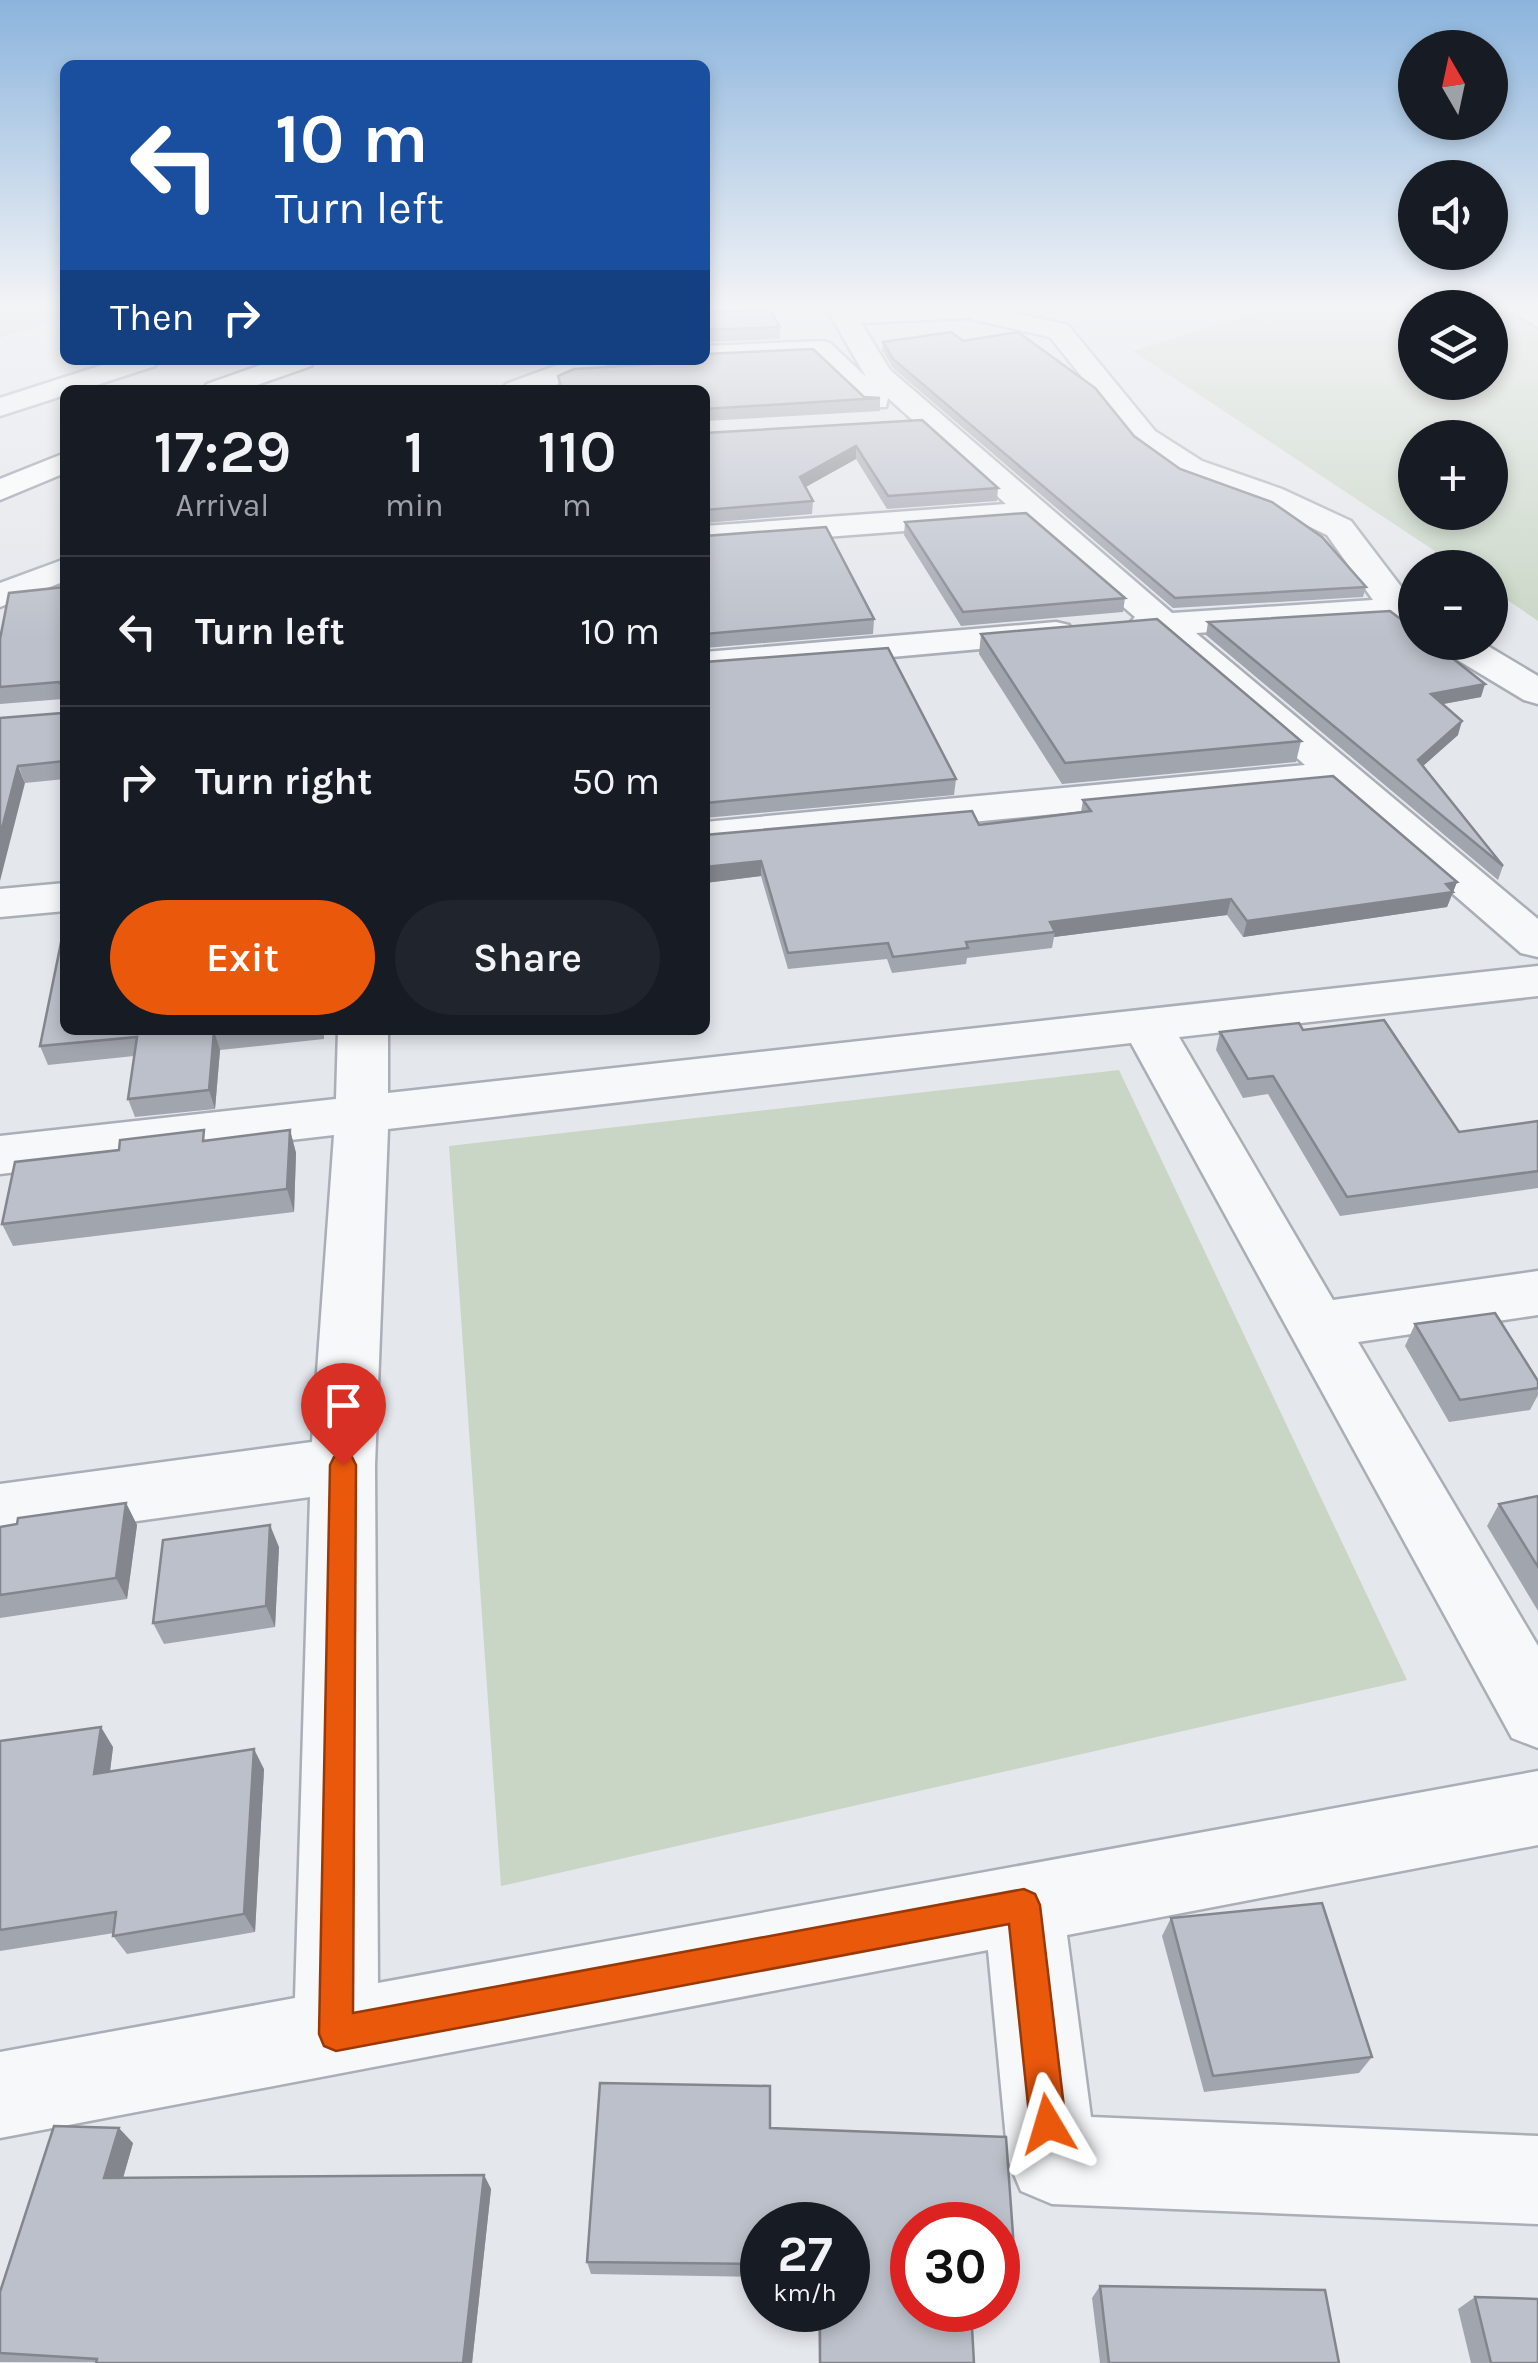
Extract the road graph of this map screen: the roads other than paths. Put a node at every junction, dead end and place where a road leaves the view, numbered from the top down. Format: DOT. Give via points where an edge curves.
graph roads {
  1 [pos="891,417"];
  2 [pos="931,417"];
  3 [pos="1129,417"];
  4 [pos="934,420"];
  5 [pos="896,422"];
  6 [pos="858,424"];
  7 [pos="60,450"];
  8 [pos="60,464"];
  9 [pos="0,474"];
  10 [pos="0,490"];
  11 [pos="1032,512"];
  12 [pos="710,536"];
  13 [pos="60,571"];
  14 [pos="60,583"];
  15 [pos="12,591"];
  16 [pos="1398,604"];
  17 [pos="1398,614"];
  18 [pos="1167,623"];
  19 [pos="1484,660"];
  20 [pos="710,663"];
  21 [pos="1538,692"];
  22 [pos="1338,774"];
  23 [pos="710,835"];
  24 [pos="60,897"];
  25 [pos="0,903"];
  26 [pos="1538,943"];
  27 [pos="1538,980"];
  28 [pos="1147,1026"];
  29 [pos="363,1035"];
  30 [pos="362,1114"];
  31 [pos="0,1154"];
  32 [pos="1538,1294"];
  33 [pos="1317,1324"];
  34 [pos="343,1465"];
  35 [pos="0,1512"];
  36 [pos="1538,1714"];
  37 [pos="1538,1808"];
  38 [pos="1024,1905"];
  39 [pos="336,2034"];
  40 [pos="0,2095"];
  41 [pos="1538,2180"];
  1 -- 5 [label="street"];
  2 -- 4 [label="street"];
  3 -- 16 [label="street" via="1145,437 1191,468 1339,528"];
  4 -- 5 [label="street"];
  4 -- 11 [label="street"];
  5 -- 6 [label="street"];
  7 -- 9 [label="highway"];
  8 -- 10 [label="highway"];
  11 -- 12 [label="street"];
  11 -- 18 [label="street"];
  13 -- 15 [label="street"];
  14 -- 15 [label="street"];
  17 -- 18 [label="street"];
  18 -- 20 [label="street"];
  18 -- 22 [label="street"];
  19 -- 21 [label="street"];
  22 -- 23 [label="street"];
  22 -- 26 [label="street"];
  24 -- 25 [label="street"];
  27 -- 28 [label="street"];
  28 -- 30 [label="street"];
  28 -- 33 [label="street"];
  29 -- 30 [label="street"];
  30 -- 31 [label="street"];
  30 -- 34 [label="street"];
  32 -- 33 [label="street"];
  33 -- 36 [label="street"];
  34 -- 35 [label="street"];
  34 -- 39 [label="street"];
  37 -- 38 [label="street"];
  38 -- 39 [label="street"];
  38 -- 41 [label="street" via="1052,2160"];
  39 -- 40 [label="street"];
}
